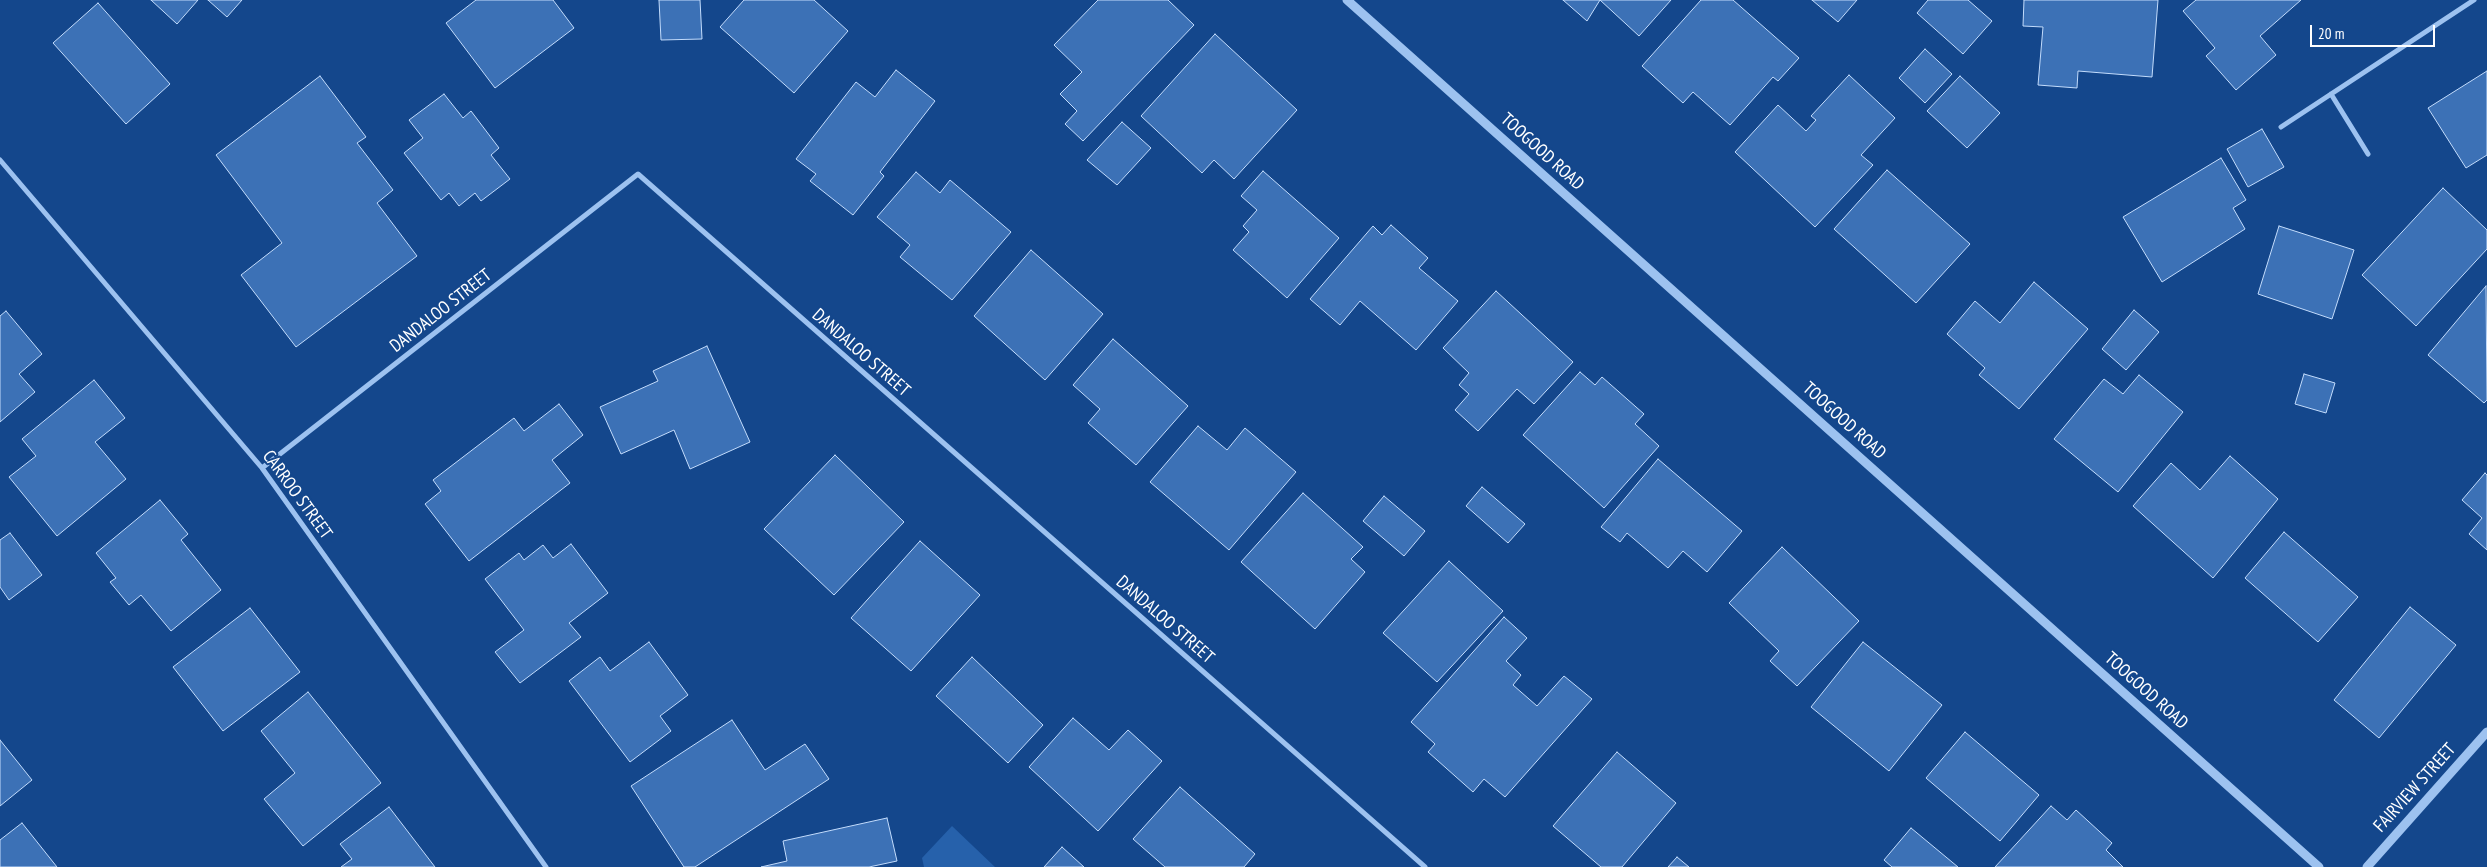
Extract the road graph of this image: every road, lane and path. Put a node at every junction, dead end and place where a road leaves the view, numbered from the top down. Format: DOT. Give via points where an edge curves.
graph roads {
  1 [pos="1347,0"];
  2 [pos="2474,0"];
  3 [pos="2331,94"];
  4 [pos="2281,127"];
  5 [pos="2368,154"];
  6 [pos="0,160"];
  7 [pos="262,468"];
  8 [pos="2487,732"];
  9 [pos="546,867"];
  10 [pos="1425,867"];
  11 [pos="2319,867"];
  12 [pos="2367,867"];
  1 -- 11 [label="street, TOOGOOD ROAD"];
  2 -- 3 [label="street"];
  3 -- 4 [label="street"];
  3 -- 5 [label="street"];
  6 -- 7 [label="street, CARROO STREET"];
  7 -- 9 [label="street, CARROO STREET"];
  7 -- 10 [label="street, DANDALOO STREET" via="638,174"];
  8 -- 12 [label="street, FAIRVIEW STREET"];
}
